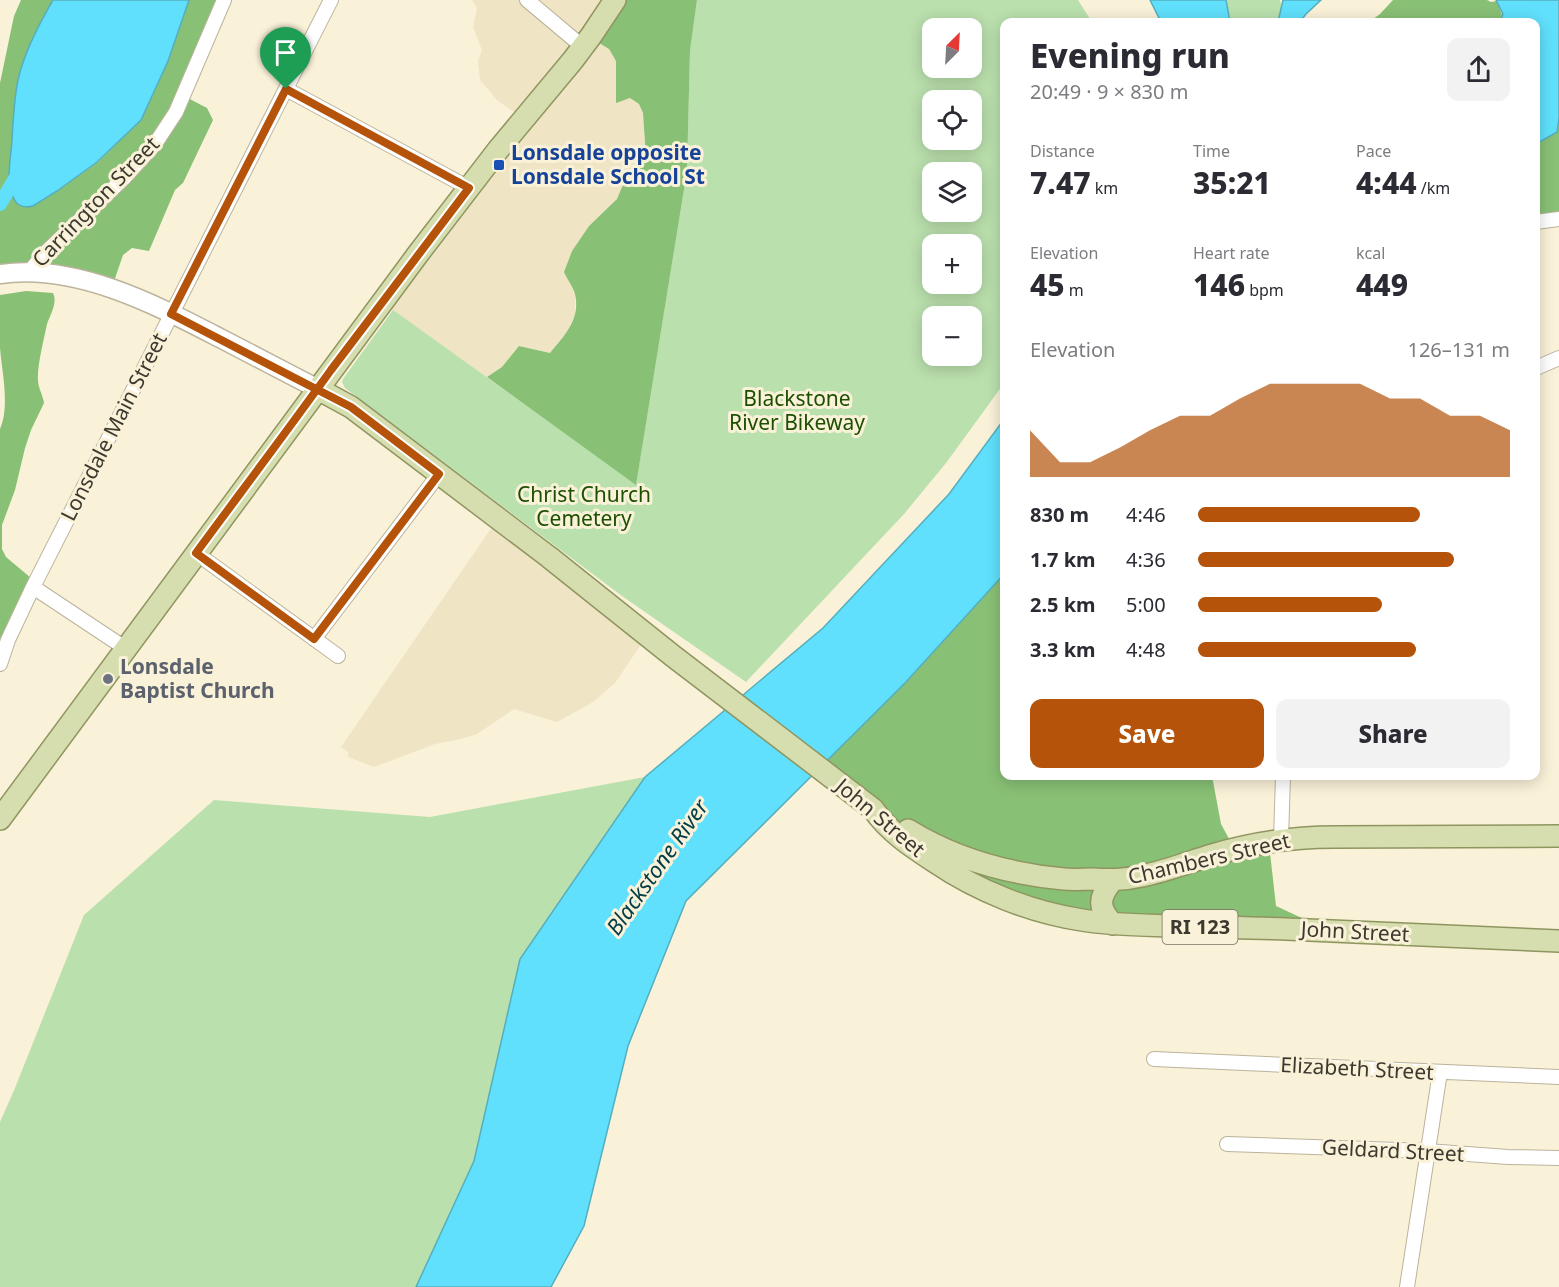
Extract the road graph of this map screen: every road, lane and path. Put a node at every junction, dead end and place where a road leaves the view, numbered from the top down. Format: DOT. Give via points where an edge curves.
graph roads {
  1 [pos="224,0"];
  2 [pos="331,0"];
  3 [pos="527,0"];
  4 [pos="615,0"];
  5 [pos="583,47"];
  6 [pos="286,89"];
  7 [pos="469,188"];
  8 [pos="1559,219"];
  9 [pos="1540,221"];
  10 [pos="28,273"];
  11 [pos="0,274"];
  12 [pos="171,314"];
  13 [pos="1559,358"];
  14 [pos="1540,366"];
  15 [pos="318,389"];
  16 [pos="439,474"];
  17 [pos="196,553"];
  18 [pos="33,587"];
  19 [pos="314,639"];
  20 [pos="125,648"];
  21 [pos="338,656"];
  22 [pos="0,664"];
  23 [pos="1283,780"];
  24 [pos="873,809"];
  25 [pos="0,819"];
  26 [pos="1559,836"];
  27 [pos="1281,839"];
  28 [pos="1001,869"];
  29 [pos="1112,881"];
  30 [pos="981,888"];
  31 [pos="1113,924"];
  32 [pos="1559,941"];
  33 [pos="1154,1059"];
  34 [pos="1440,1072"];
  35 [pos="1559,1077"];
  36 [pos="1227,1144"];
  37 [pos="1427,1151"];
  38 [pos="1559,1158"];
  39 [pos="1407,1287"];
  1 -- 10 [label="street, Carrington Street" via="176,112 156,144"];
  2 -- 6 [label="street, Lonsdale Main Street"];
  3 -- 5 [label="street"];
  4 -- 5 [label="main road"];
  5 -- 7 [label="main road"];
  6 -- 7 [label="street"];
  6 -- 12 [label="street, Lonsdale Main Street"];
  7 -- 15 [label="main road"];
  8 -- 9 [label="street"];
  10 -- 11 [label="main road, RI 123"];
  10 -- 12 [label="main road, RI 123" via="94,282"];
  12 -- 15 [label="main road, RI 123"];
  12 -- 18 [label="street, Lonsdale Main Street"];
  13 -- 14 [label="street"];
  15 -- 16 [label="main road, John Street / RI 123" via="351,407"];
  15 -- 17 [label="main road"];
  16 -- 19 [label="street"];
  16 -- 24 [label="main road, John Street / RI 123"];
  17 -- 19 [label="street"];
  17 -- 20 [label="main road"];
  18 -- 20 [label="street"];
  18 -- 22 [label="street, Lonsdale Main Street"];
  19 -- 21 [label="street"];
  20 -- 25 [label="main road"];
  23 -- 27 [label="street"];
  24 -- 28 [label="main road, Chambers Street / RI 123" via="921,838"];
  24 -- 30 [label="main road, John Street / RI 123" via="916,850"];
  26 -- 27 [label="main road, Chambers Street / RI 123"];
  27 -- 29 [label="main road, Chambers Street / RI 123" via="1212,854 1162,872"];
  28 -- 29 [label="main road, Chambers Street / RI 123" via="1067,880"];
  28 -- 30 [label="main road"];
  29 -- 31 [label="main road" via="1101,904"];
  30 -- 31 [label="main road, John Street / RI 123" via="1044,912"];
  31 -- 32 [label="main road, John Street / RI 123"];
  33 -- 34 [label="street, Elizabeth Street"];
  34 -- 35 [label="street, Elizabeth Street"];
  34 -- 37 [label="street"];
  36 -- 37 [label="street, Geldard Street"];
  37 -- 38 [label="street, Geldard Street"];
  37 -- 39 [label="street"];
}
